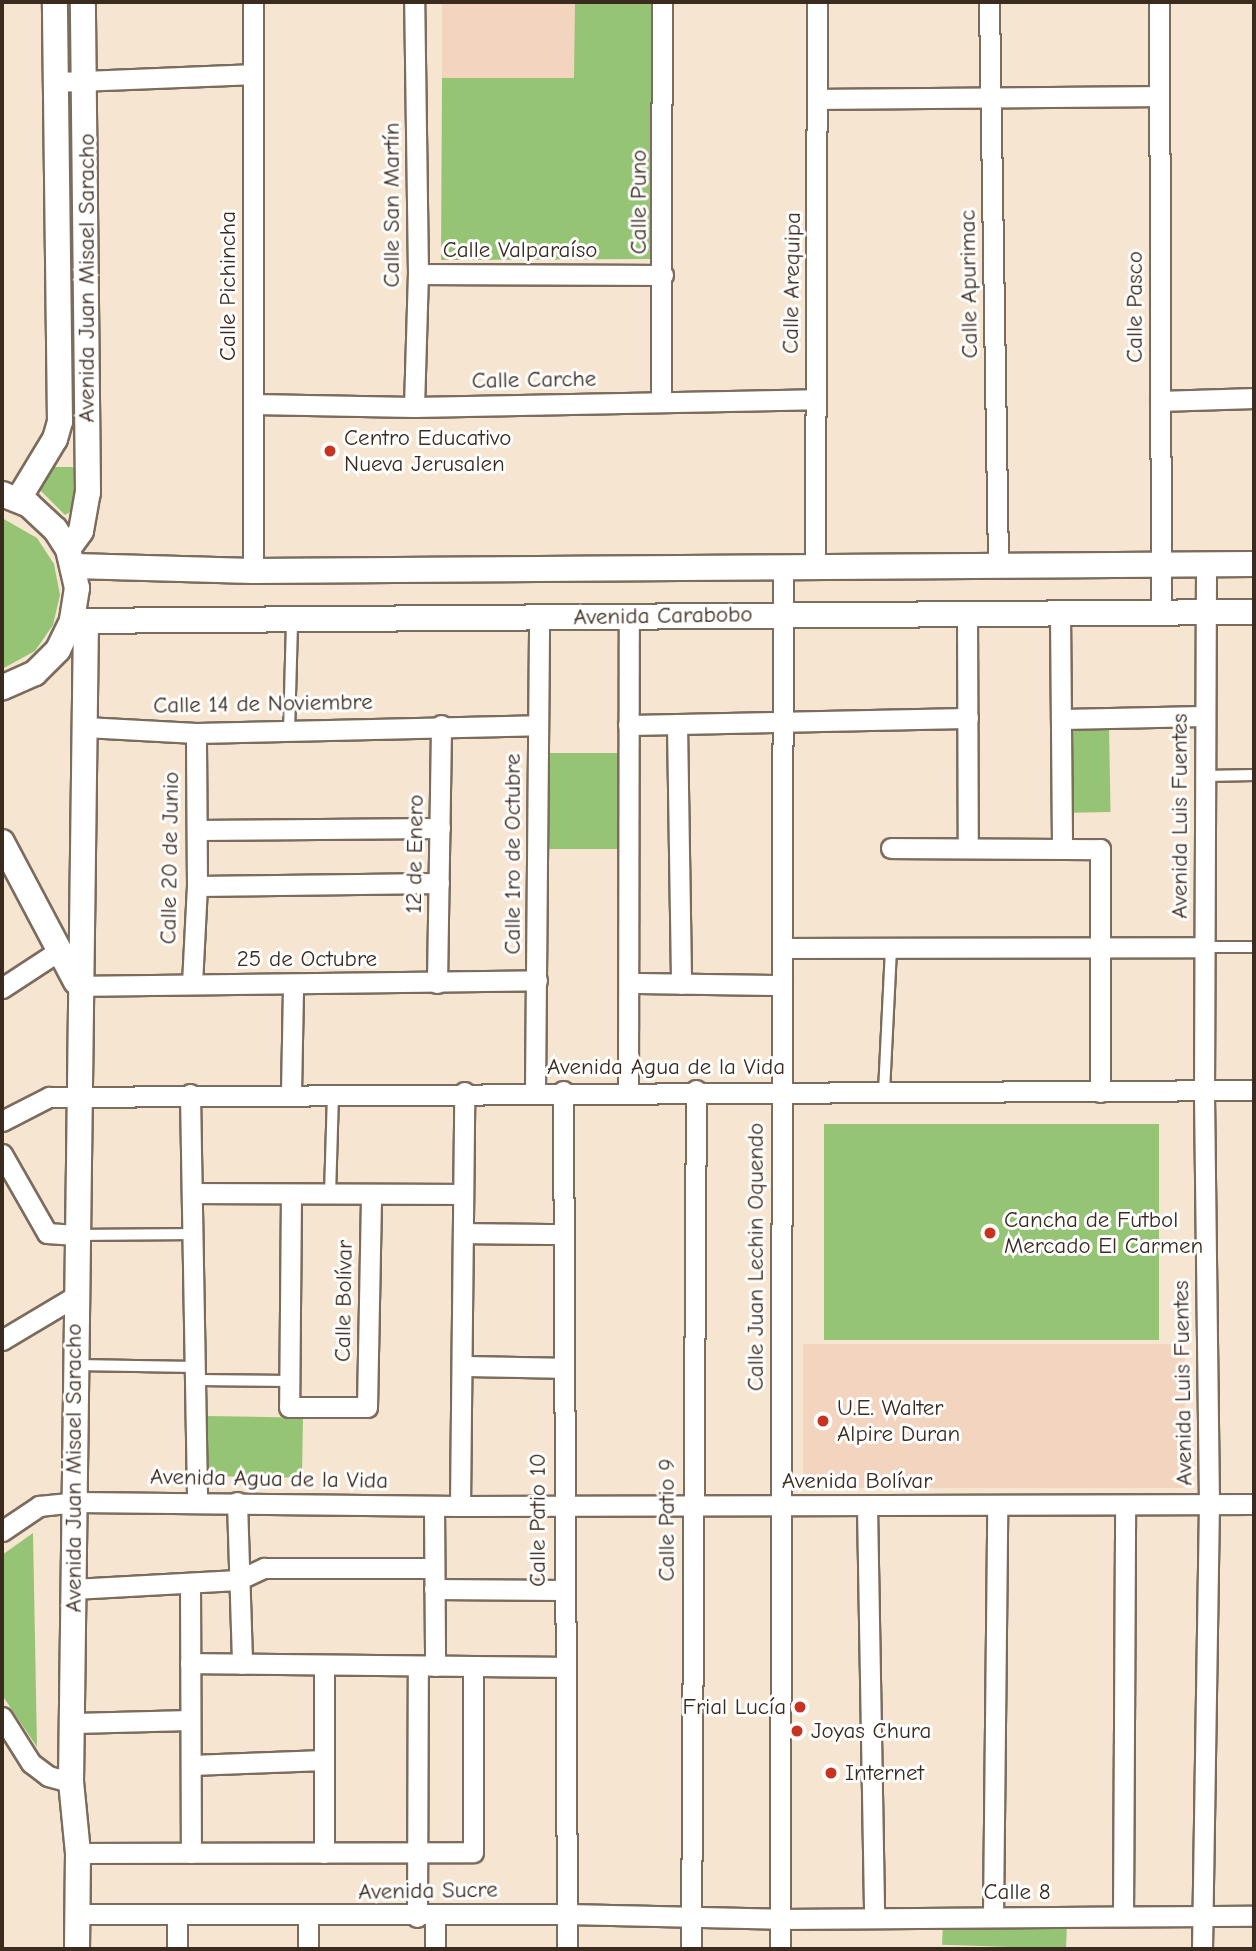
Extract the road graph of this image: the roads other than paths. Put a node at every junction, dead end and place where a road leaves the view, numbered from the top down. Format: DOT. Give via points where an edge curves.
graph roads {
  1 [pos="55,2"];
  2 [pos="83,2"];
  3 [pos="253,2"];
  4 [pos="414,2"];
  5 [pos="662,2"];
  6 [pos="817,2"];
  7 [pos="989,2"];
  8 [pos="1159,2"];
  9 [pos="253,74"];
  10 [pos="85,81"];
  11 [pos="56,82"];
  12 [pos="1159,96"];
  13 [pos="990,98"];
  14 [pos="819,99"];
  15 [pos="418,274"];
  16 [pos="663,275"];
  17 [pos="1254,398"];
  18 [pos="816,399"];
  19 [pos="1160,401"];
  20 [pos="661,402"];
  21 [pos="253,404"];
  22 [pos="414,407"];
  23 [pos="10,497"];
  24 [pos="71,557"];
  25 [pos="1160,564"];
  26 [pos="1206,564"];
  27 [pos="1254,564"];
  28 [pos="783,565"];
  29 [pos="815,565"];
  30 [pos="998,565"];
  31 [pos="253,571"];
  32 [pos="1161,612"];
  33 [pos="1206,612"];
  34 [pos="1254,612"];
  35 [pos="1060,613"];
  36 [pos="967,614"];
  37 [pos="782,615"];
  38 [pos="539,617"];
  39 [pos="629,617"];
  40 [pos="292,620"];
  41 [pos="79,622"];
  42 [pos="2,688"];
  43 [pos="1205,716"];
  44 [pos="968,718"];
  45 [pos="1061,719"];
  46 [pos="780,723"];
  47 [pos="677,724"];
  48 [pos="440,725"];
  49 [pos="538,725"];
  50 [pos="628,725"];
  51 [pos="85,727"];
  52 [pos="289,731"];
  53 [pos="196,733"];
  54 [pos="1254,775"];
  55 [pos="1205,776"];
  56 [pos="440,828"];
  57 [pos="197,830"];
  58 [pos="2,842"];
  59 [pos="1062,847"];
  60 [pos="891,848"];
  61 [pos="968,848"];
  62 [pos="439,883"];
  63 [pos="197,887"];
  64 [pos="891,947"];
  65 [pos="1100,947"];
  66 [pos="1205,947"];
  67 [pos="1254,947"];
  68 [pos="782,948"];
  69 [pos="60,950"];
  70 [pos="537,980"];
  71 [pos="437,983"];
  72 [pos="630,983"];
  73 [pos="192,984"];
  74 [pos="293,984"];
  75 [pos="681,984"];
  76 [pos="78,985"];
  77 [pos="782,985"];
  78 [pos="2,988"];
  79 [pos="696,1090"];
  80 [pos="1254,1090"];
  81 [pos="535,1091"];
  82 [pos="563,1091"];
  83 [pos="628,1091"];
  84 [pos="464,1092"];
  85 [pos="781,1092"];
  86 [pos="884,1092"];
  87 [pos="1100,1092"];
  88 [pos="1204,1092"];
  89 [pos="291,1093"];
  90 [pos="334,1093"];
  91 [pos="190,1094"];
  92 [pos="77,1098"];
  93 [pos="2,1121"];
  94 [pos="2,1154"];
  95 [pos="192,1193"];
  96 [pos="290,1194"];
  97 [pos="463,1194"];
  98 [pos="330,1195"];
  99 [pos="371,1196"];
  100 [pos="463,1233"];
  101 [pos="193,1234"];
  102 [pos="563,1234"];
  103 [pos="76,1235"];
  104 [pos="74,1297"];
  105 [pos="2,1340"];
  106 [pos="75,1365"];
  107 [pos="462,1366"];
  108 [pos="563,1368"];
  109 [pos="195,1374"];
  110 [pos="290,1381"];
  111 [pos="197,1501"];
  112 [pos="76,1502"];
  113 [pos="237,1502"];
  114 [pos="1209,1504"];
  115 [pos="1254,1504"];
  116 [pos="434,1506"];
  117 [pos="460,1506"];
  118 [pos="562,1506"];
  119 [pos="691,1506"];
  120 [pos="779,1506"];
  121 [pos="867,1506"];
  122 [pos="997,1506"];
  123 [pos="1125,1506"];
  124 [pos="2,1531"];
  125 [pos="434,1567"];
  126 [pos="238,1580"];
  127 [pos="190,1583"];
  128 [pos="73,1589"];
  129 [pos="434,1590"];
  130 [pos="563,1590"];
  131 [pos="190,1663"];
  132 [pos="242,1664"];
  133 [pos="324,1665"];
  134 [pos="426,1666"];
  135 [pos="473,1666"];
  136 [pos="564,1667"];
  137 [pos="2,1717"];
  138 [pos="190,1720"];
  139 [pos="74,1723"];
  140 [pos="324,1760"];
  141 [pos="191,1765"];
  142 [pos="71,1782"];
  143 [pos="417,1852"];
  144 [pos="78,1853"];
  145 [pos="191,1853"];
  146 [pos="324,1853"];
  147 [pos="78,1914"];
  148 [pos="568,1914"];
  149 [pos="177,1916"];
  150 [pos="426,1916"];
  151 [pos="1123,1916"];
  152 [pos="1201,1916"];
  153 [pos="1254,1916"];
  154 [pos="309,1917"];
  155 [pos="691,1917"];
  156 [pos="993,1917"];
  157 [pos="874,1918"];
  158 [pos="779,1919"];
  159 [pos="77,1949"];
  160 [pos="177,1949"];
  161 [pos="308,1949"];
  162 [pos="435,1949"];
  163 [pos="567,1949"];
  164 [pos="691,1949"];
  165 [pos="779,1949"];
  166 [pos="1202,1949"];
  1 -- 11 [label="street, Avenida Juan Misael Saracho"];
  2 -- 10 [label="street, Avenida Juan Misael Saracho"];
  3 -- 9 [label="street, Calle Pichincha"];
  4 -- 15 [label="street, Calle San Martín"];
  5 -- 16 [label="street, Calle Puno"];
  6 -- 14 [label="street, Calle Arequipa"];
  7 -- 13 [label="street, Calle Apurimac"];
  8 -- 12 [label="street, Calle Pasco"];
  9 -- 10 [label="street"];
  9 -- 21 [label="street, Calle Pichincha"];
  10 -- 11 [label="street"];
  10 -- 24 [label="street, Avenida Juan Misael Saracho" via="89,493"];
  11 -- 23 [label="street, Avenida Juan Misael Saracho" via="60,422 55,439"];
  12 -- 13 [label="street"];
  12 -- 19 [label="street, Calle Pasco"];
  13 -- 14 [label="street"];
  13 -- 30 [label="street, Calle Apurimac"];
  14 -- 18 [label="street, Calle Arequipa"];
  15 -- 16 [label="street, Calle Valparaíso"];
  15 -- 22 [label="street, Calle San Martín"];
  16 -- 20 [label="street, Calle Puno"];
  17 -- 19 [label="street"];
  18 -- 20 [label="street, Calle Carche"];
  18 -- 29 [label="street, Calle Arequipa"];
  19 -- 25 [label="street, Calle Pasco"];
  20 -- 22 [label="street, Calle Carche"];
  21 -- 22 [label="street, Calle Carche"];
  21 -- 31 [label="street, Calle Pichincha"];
  23 -- 24 [label="street" via="47,520"];
  24 -- 31 [label="street"];
  24 -- 41 [label="street"];
  25 -- 26 [label="street"];
  25 -- 30 [label="street"];
  25 -- 32 [label="street, Calle Pasco"];
  26 -- 27 [label="street"];
  26 -- 33 [label="street, Avenida Luis Fuentes"];
  28 -- 29 [label="street"];
  28 -- 31 [label="street"];
  28 -- 37 [label="street, Calle Juan Lechin Oquendo"];
  29 -- 30 [label="street"];
  32 -- 33 [label="street, Avenida Carabobo"];
  32 -- 35 [label="street, Avenida Carabobo"];
  33 -- 34 [label="street, Avenida Carabobo"];
  33 -- 43 [label="street, Avenida Luis Fuentes"];
  35 -- 36 [label="street, Avenida Carabobo"];
  35 -- 45 [label="street"];
  36 -- 37 [label="street, Avenida Carabobo"];
  36 -- 44 [label="street"];
  37 -- 39 [label="street, Avenida Carabobo"];
  37 -- 46 [label="street, Calle Juan Lechin Oquendo"];
  38 -- 39 [label="street, Avenida Carabobo"];
  38 -- 40 [label="street, Avenida Carabobo"];
  38 -- 49 [label="street, Calle 1ro de Octubre"];
  39 -- 50 [label="street"];
  40 -- 41 [label="street, Avenida Carabobo"];
  40 -- 52 [label="lane"];
  41 -- 42 [label="street" via="43,666"];
  41 -- 51 [label="street, Avenida Juan Misael Saracho"];
  43 -- 45 [label="street"];
  43 -- 55 [label="street, Avenida Luis Fuentes"];
  44 -- 46 [label="street"];
  44 -- 61 [label="street"];
  45 -- 59 [label="street"];
  46 -- 47 [label="street"];
  46 -- 68 [label="street, Calle Juan Lechin Oquendo"];
  47 -- 50 [label="street"];
  47 -- 75 [label="street"];
  48 -- 49 [label="street, Calle 14 de Noviembre"];
  48 -- 52 [label="street, Calle 14 de Noviembre"];
  48 -- 56 [label="street, 12 de Enero"];
  49 -- 70 [label="street, Calle 1ro de Octubre"];
  50 -- 72 [label="street"];
  51 -- 53 [label="street, Calle 14 de Noviembre"];
  51 -- 76 [label="street, Avenida Juan Misael Saracho"];
  52 -- 53 [label="street, Calle 14 de Noviembre"];
  53 -- 57 [label="street, Calle 20 de Junio"];
  54 -- 55 [label="lane"];
  55 -- 66 [label="street, Avenida Luis Fuentes"];
  56 -- 57 [label="street"];
  56 -- 62 [label="street, 12 de Enero"];
  57 -- 63 [label="street, Calle 20 de Junio"];
  58 -- 69 [label="street, Avenida Juan Misael Saracho"];
  59 -- 61 [label="street"];
  59 -- 65 [label="street" via="1100,849"];
  60 -- 61 [label="street"];
  62 -- 63 [label="street"];
  62 -- 71 [label="street, 12 de Enero"];
  63 -- 73 [label="street, Calle 20 de Junio"];
  64 -- 65 [label="street"];
  64 -- 68 [label="street"];
  64 -- 86 [label="lane"];
  65 -- 66 [label="street"];
  65 -- 87 [label="street"];
  66 -- 67 [label="lane"];
  66 -- 88 [label="street, Avenida Luis Fuentes"];
  68 -- 77 [label="street, Calle Juan Lechin Oquendo"];
  69 -- 76 [label="street, Avenida Juan Misael Saracho"];
  69 -- 78 [label="street"];
  70 -- 71 [label="street, 25 de Octubre"];
  70 -- 81 [label="street, Calle 1ro de Octubre"];
  71 -- 74 [label="street, 25 de Octubre"];
  72 -- 75 [label="street"];
  72 -- 83 [label="street"];
  73 -- 74 [label="street, 25 de Octubre"];
  73 -- 76 [label="street, 25 de Octubre"];
  74 -- 89 [label="street"];
  75 -- 77 [label="street"];
  76 -- 92 [label="street, Avenida Juan Misael Saracho"];
  77 -- 85 [label="street, Calle Juan Lechin Oquendo"];
  79 -- 83 [label="street, Avenida Agua de la Vida"];
  79 -- 85 [label="street, Avenida Agua de la Vida"];
  79 -- 119 [label="street, Calle Patio 9"];
  80 -- 88 [label="street, Avenida Agua de la Vida"];
  81 -- 82 [label="street, Avenida Agua de la Vida"];
  81 -- 84 [label="street, Avenida Agua de la Vida"];
  82 -- 83 [label="street, Avenida Agua de la Vida"];
  82 -- 102 [label="street, Calle Patio 10"];
  84 -- 90 [label="street, Avenida Agua de la Vida"];
  84 -- 97 [label="street"];
  85 -- 86 [label="street, Avenida Agua de la Vida"];
  85 -- 120 [label="street, Calle Juan Lechin Oquendo"];
  86 -- 87 [label="street, Avenida Agua de la Vida"];
  87 -- 88 [label="street, Avenida Agua de la Vida"];
  88 -- 114 [label="street, Avenida Luis Fuentes"];
  89 -- 90 [label="street, Avenida Agua de la Vida"];
  89 -- 91 [label="street, Avenida Agua de la Vida"];
  90 -- 98 [label="lane"];
  91 -- 92 [label="street, Avenida Agua de la Vida"];
  91 -- 95 [label="street"];
  92 -- 93 [label="street, Avenida Agua de la Vida" via="49,1097"];
  92 -- 103 [label="street, Avenida Juan Misael Saracho"];
  94 -- 103 [label="street" via="47,1233"];
  95 -- 96 [label="street"];
  95 -- 101 [label="street"];
  96 -- 98 [label="street"];
  96 -- 110 [label="street"];
  97 -- 99 [label="street"];
  97 -- 100 [label="street"];
  98 -- 99 [label="street"];
  99 -- 110 [label="street, Calle Bolívar" via="367,1407 289,1407"];
  100 -- 102 [label="street"];
  100 -- 107 [label="street"];
  101 -- 103 [label="lane"];
  101 -- 109 [label="street"];
  102 -- 108 [label="street, Calle Patio 10"];
  103 -- 104 [label="street, Avenida Juan Misael Saracho"];
  104 -- 105 [label="street"];
  104 -- 106 [label="street, Avenida Juan Misael Saracho"];
  106 -- 109 [label="lane"];
  106 -- 112 [label="street, Avenida Juan Misael Saracho"];
  107 -- 108 [label="street"];
  107 -- 117 [label="street"];
  108 -- 118 [label="street, Calle Patio 10"];
  109 -- 110 [label="lane"];
  109 -- 111 [label="street"];
  111 -- 112 [label="street, Avenida Agua de la Vida"];
  111 -- 113 [label="street, Avenida Agua de la Vida"];
  112 -- 124 [label="street, Avenida Agua de la Vida" via="39,1506"];
  112 -- 128 [label="street, Avenida Juan Misael Saracho"];
  113 -- 116 [label="street, Avenida Agua de la Vida"];
  113 -- 126 [label="street"];
  114 -- 115 [label="street, Avenida Bolívar"];
  114 -- 123 [label="street, Avenida Bolívar"];
  114 -- 152 [label="street, Avenida Luis Fuentes"];
  116 -- 117 [label="street, Avenida Agua de la Vida"];
  116 -- 125 [label="street"];
  117 -- 118 [label="street, Avenida Bolívar"];
  118 -- 119 [label="street, Avenida Bolívar"];
  118 -- 130 [label="street, Calle Patio 10"];
  119 -- 120 [label="street, Avenida Bolívar"];
  119 -- 155 [label="street, Calle Patio 9"];
  120 -- 121 [label="street, Avenida Bolívar"];
  120 -- 158 [label="street, Calle Juan Lechin Oquendo"];
  121 -- 122 [label="street, Avenida Bolívar"];
  121 -- 157 [label="street"];
  122 -- 123 [label="street, Avenida Bolívar"];
  122 -- 156 [label="street"];
  123 -- 151 [label="street"];
  125 -- 126 [label="street" via="264,1568"];
  125 -- 129 [label="street"];
  126 -- 127 [label="street"];
  126 -- 132 [label="street"];
  127 -- 128 [label="street"];
  127 -- 131 [label="street"];
  128 -- 139 [label="street, Avenida Juan Misael Saracho"];
  129 -- 130 [label="street"];
  129 -- 134 [label="street"];
  130 -- 136 [label="street, Calle Patio 10"];
  131 -- 132 [label="street"];
  131 -- 138 [label="street"];
  132 -- 133 [label="street"];
  133 -- 134 [label="street"];
  133 -- 140 [label="street"];
  134 -- 135 [label="street"];
  134 -- 143 [label="street"];
  135 -- 136 [label="street"];
  135 -- 143 [label="street" via="472,1852"];
  136 -- 148 [label="street, Calle Patio 10"];
  137 -- 142 [label="street" via="32,1763 48,1776"];
  138 -- 139 [label="street"];
  138 -- 141 [label="street"];
  139 -- 142 [label="street, Avenida Juan Misael Saracho"];
  140 -- 141 [label="street"];
  140 -- 146 [label="street"];
  141 -- 145 [label="street"];
  142 -- 144 [label="street, Avenida Juan Misael Saracho"];
  143 -- 146 [label="street"];
  143 -- 150 [label="street"];
  144 -- 145 [label="street"];
  144 -- 147 [label="street, Avenida Juan Misael Saracho"];
  145 -- 146 [label="street"];
  147 -- 149 [label="street, Avenida Sucre"];
  147 -- 159 [label="street, Avenida Juan Misael Saracho"];
  148 -- 150 [label="street, Avenida Sucre"];
  148 -- 155 [label="street, Avenida Sucre"];
  148 -- 163 [label="street, Calle Patio 10"];
  149 -- 154 [label="street, Avenida Sucre"];
  149 -- 160 [label="street"];
  150 -- 154 [label="street, Avenida Sucre"];
  150 -- 162 [label="street"];
  151 -- 152 [label="street, Calle 8"];
  151 -- 156 [label="street, Calle 8"];
  152 -- 153 [label="street, Calle 8"];
  152 -- 166 [label="street, Avenida Luis Fuentes"];
  154 -- 161 [label="street"];
  155 -- 158 [label="street, Avenida Sucre"];
  155 -- 164 [label="street, Calle Patio 9"];
  156 -- 157 [label="street, Calle 8"];
  157 -- 158 [label="street, Calle 8"];
  158 -- 165 [label="street, Calle Juan Lechin Oquendo"];
}
